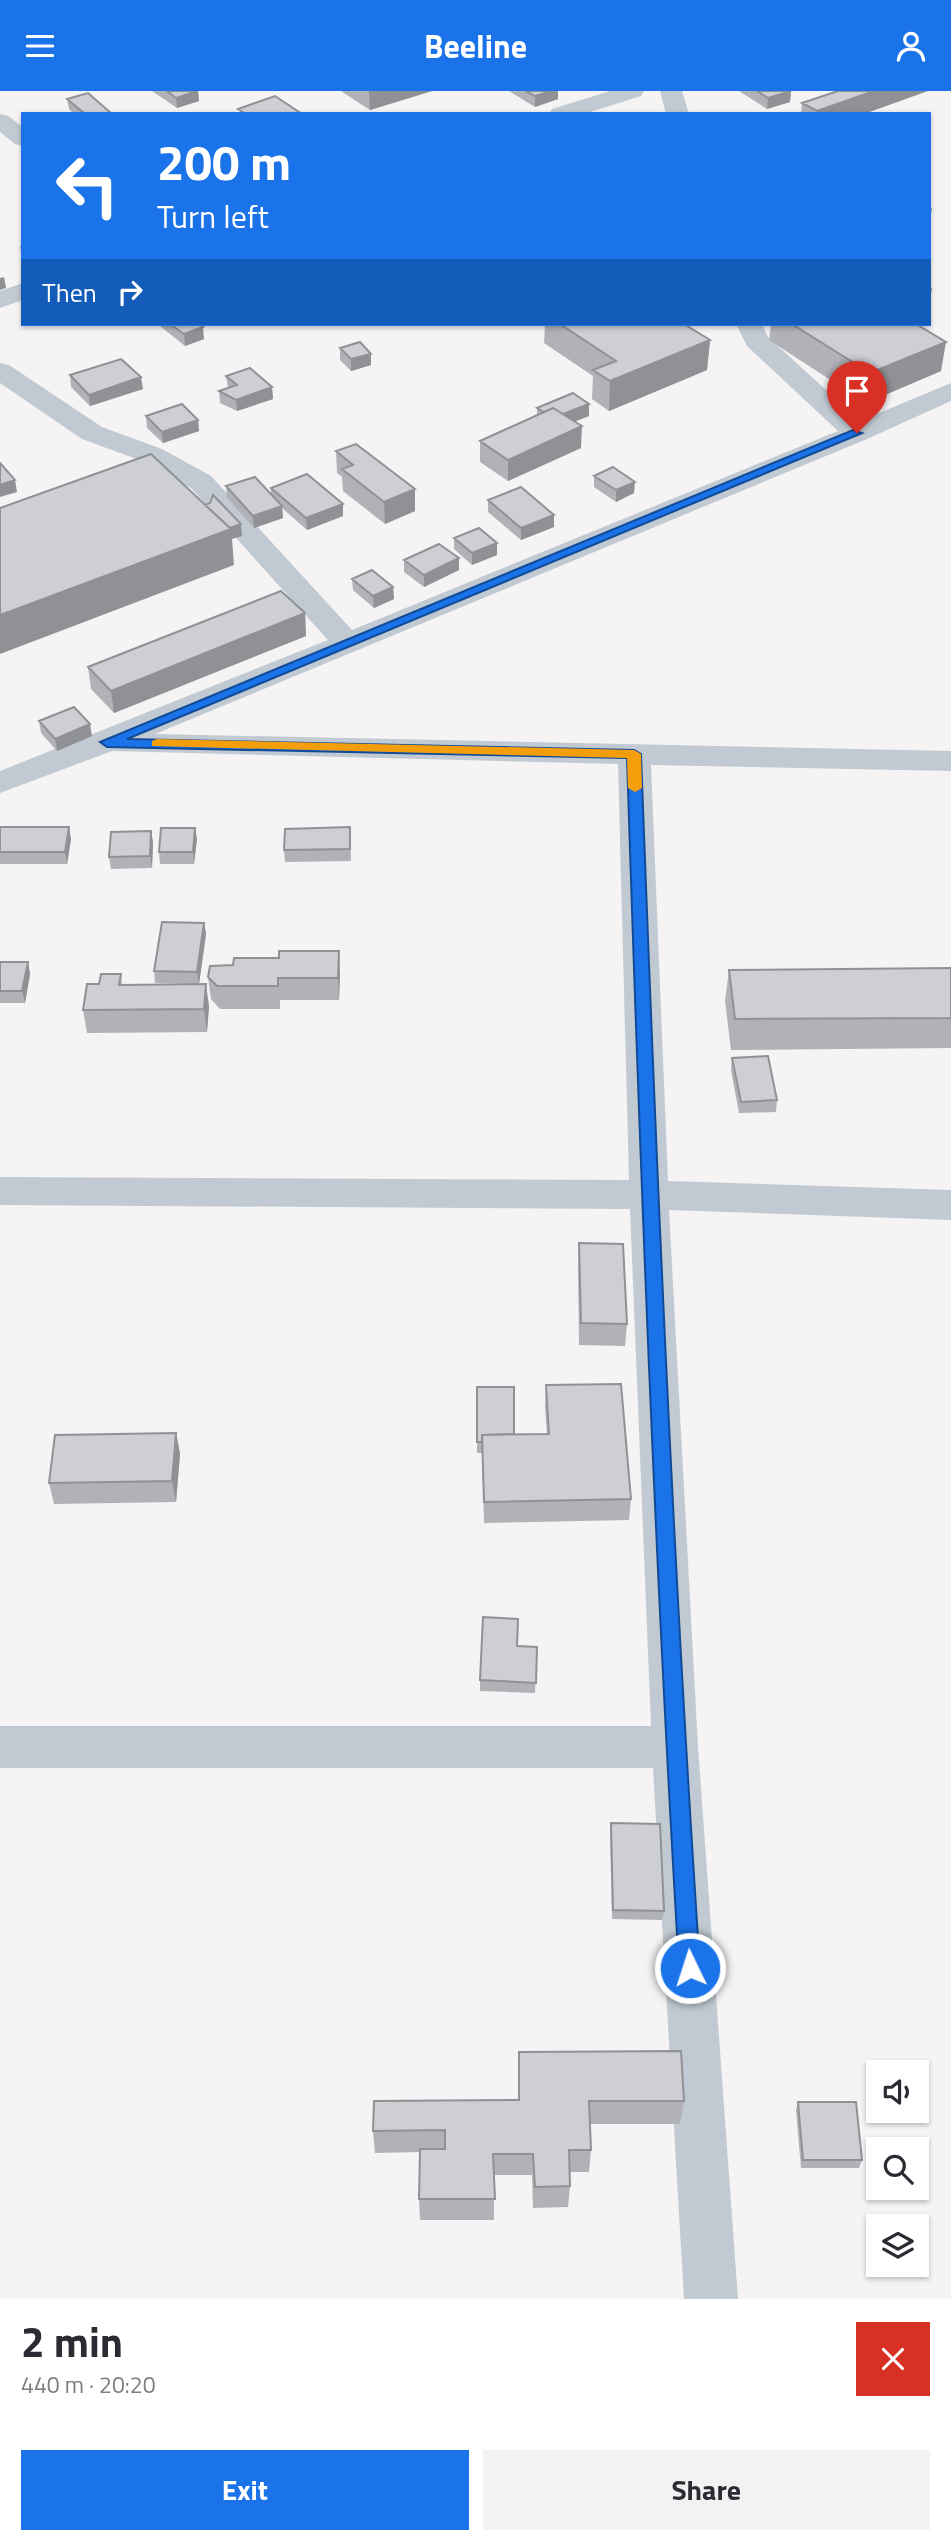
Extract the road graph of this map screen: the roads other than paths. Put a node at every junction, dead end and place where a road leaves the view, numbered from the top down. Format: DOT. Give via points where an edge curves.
graph roads {
  1 [pos="634,91"];
  2 [pos="671,91"];
  3 [pos="566,112"];
  4 [pos="677,112"];
  5 [pos="0,121"];
  6 [pos="21,137"];
  7 [pos="21,292"];
  8 [pos="0,300"];
  9 [pos="750,326"];
  10 [pos="0,371"];
  11 [pos="951,391"];
  12 [pos="857,433"];
  13 [pos="152,455"];
  14 [pos="114,469"];
  15 [pos="346,642"];
  16 [pos="107,742"];
  17 [pos="634,754"];
  18 [pos="951,761"];
  19 [pos="0,783"];
  20 [pos="0,1191"];
  21 [pos="649,1195"];
  22 [pos="951,1205"];
  23 [pos="0,1748"];
  24 [pos="675,1748"];
  25 [pos="711,2299"];
  1 -- 3 [label="street"];
  2 -- 4 [label="street"];
  5 -- 6 [label="street"];
  7 -- 8 [label="street"];
  9 -- 12 [label="street" via="756,339"];
  10 -- 13 [label="street" via="92,433"];
  11 -- 12 [label="street"];
  12 -- 15 [label="street"];
  13 -- 14 [label="street"];
  13 -- 15 [label="street" via="201,482"];
  15 -- 16 [label="street"];
  16 -- 17 [label="street"];
  16 -- 19 [label="street"];
  17 -- 18 [label="street"];
  17 -- 21 [label="street"];
  20 -- 21 [label="street"];
  21 -- 22 [label="street"];
  21 -- 24 [label="street"];
  23 -- 24 [label="street"];
  24 -- 25 [label="street"];
}
